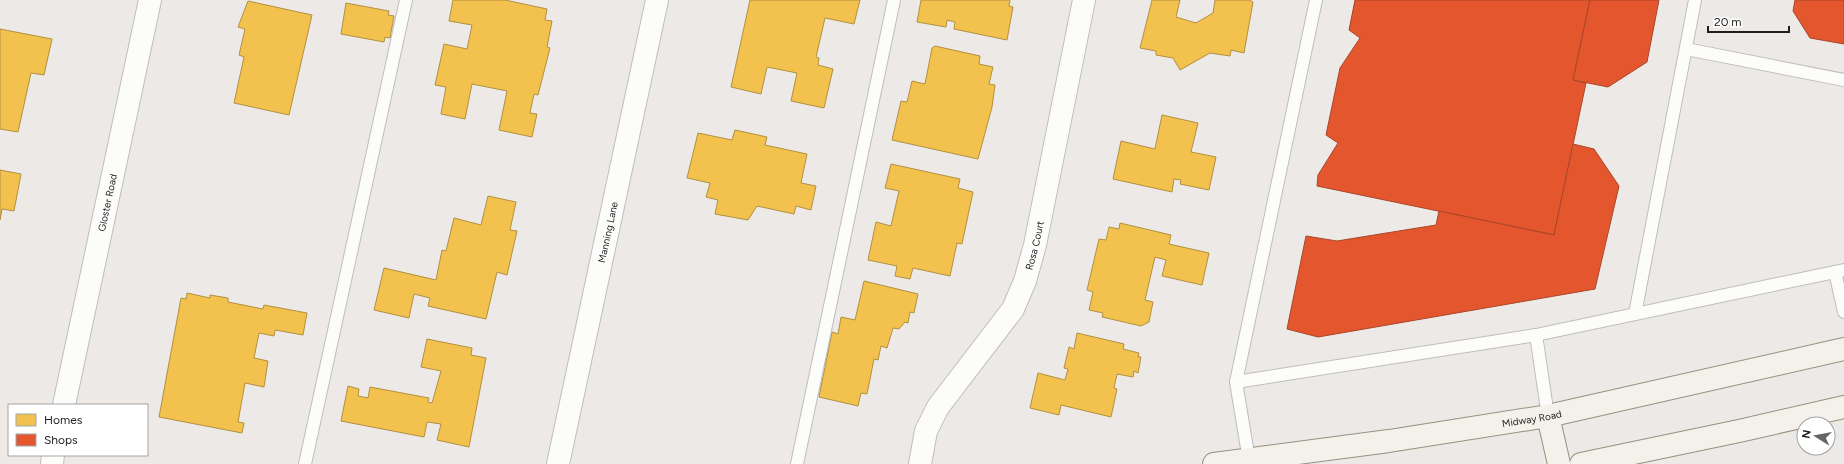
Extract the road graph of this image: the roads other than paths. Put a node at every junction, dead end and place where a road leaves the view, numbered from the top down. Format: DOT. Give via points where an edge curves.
graph roads {
  1 [pos="150,0"];
  2 [pos="406,0"];
  3 [pos="657,0"];
  4 [pos="894,0"];
  5 [pos="1084,0"];
  6 [pos="1316,0"];
  7 [pos="1695,0"];
  8 [pos="1686,49"];
  9 [pos="1844,80"];
  10 [pos="1840,271"];
  11 [pos="1844,312"];
  12 [pos="1635,314"];
  13 [pos="1536,335"];
  14 [pos="1844,349"];
  15 [pos="1236,382"];
  16 [pos="64,404"];
  17 [pos="1844,407"];
  18 [pos="1548,416"];
  19 [pos="1249,460"];
  20 [pos="305,464"];
  21 [pos="558,464"];
  22 [pos="797,464"];
  23 [pos="920,464"];
  24 [pos="1214,464"];
  25 [pos="1559,464"];
  26 [pos="1580,464"];
  1 -- 16 [label="street, Gloster Road"];
  2 -- 20 [label="lane"];
  3 -- 21 [label="street, Manning Lane"];
  4 -- 22 [label="lane"];
  5 -- 23 [label="street, Rosa Court" via="1035,245 1025,281 1013,309 938,407 926,432"];
  6 -- 15 [label="lane"];
  7 -- 8 [label="lane"];
  8 -- 9 [label="lane"];
  8 -- 12 [label="lane"];
  10 -- 11 [label="lane"];
  10 -- 12 [label="lane"];
  12 -- 13 [label="lane"];
  13 -- 15 [label="lane"];
  13 -- 18 [label="lane"];
  14 -- 18 [label="main road, Midway Road"];
  15 -- 19 [label="lane"];
  17 -- 26 [label="main road"];
  18 -- 19 [label="main road, Midway Road"];
  18 -- 25 [label="main road"];
  19 -- 24 [label="main road, Midway Road"];
}
